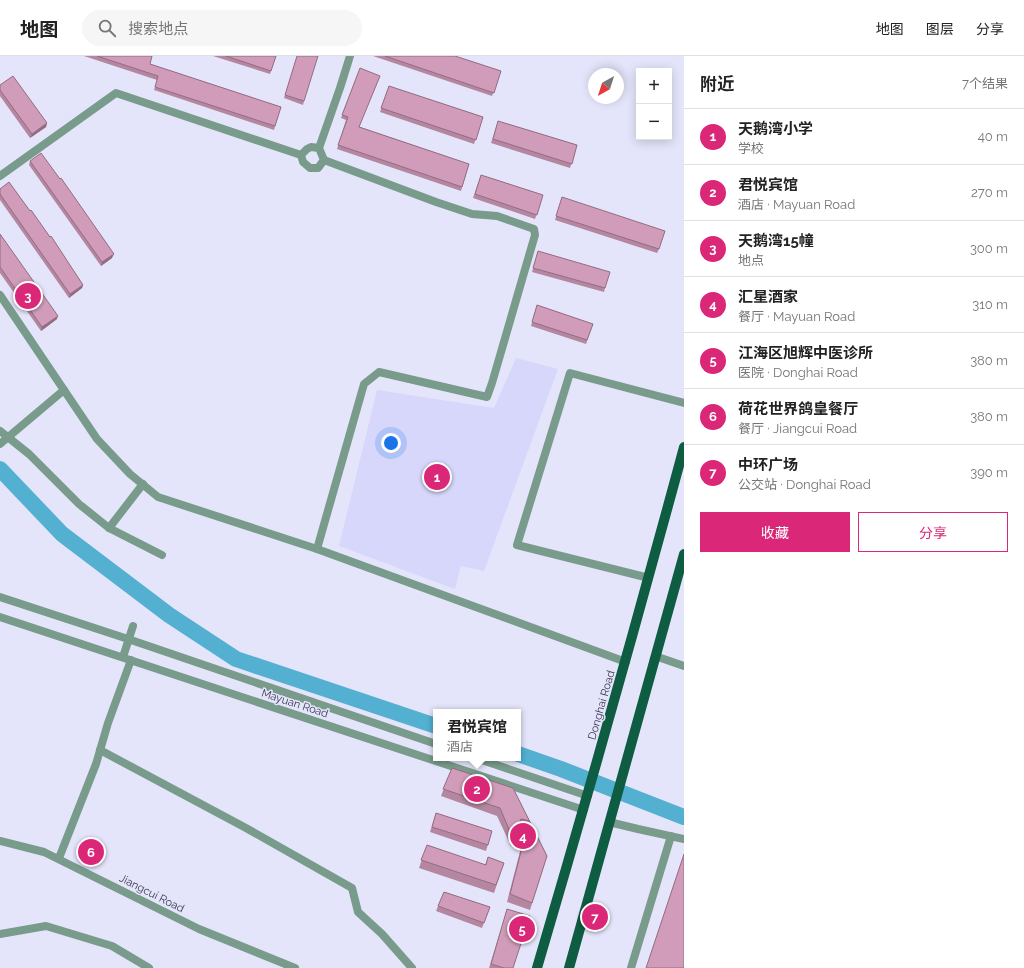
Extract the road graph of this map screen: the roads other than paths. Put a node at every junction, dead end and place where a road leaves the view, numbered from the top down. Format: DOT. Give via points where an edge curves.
graph roads {
  1 [pos="350,56"];
  2 [pos="319,148"];
  3 [pos="301,155"];
  4 [pos="324,160"];
  5 [pos="0,176"];
  6 [pos="0,295"];
  7 [pos="64,390"];
  8 [pos="684,403"];
  9 [pos="0,431"];
  10 [pos="7,437"];
  11 [pos="0,444"];
  12 [pos="684,447"];
  13 [pos="143,484"];
  14 [pos="109,528"];
  15 [pos="317,549"];
  16 [pos="684,554"];
  17 [pos="162,555"];
  18 [pos="648,578"];
  19 [pos="0,597"];
  20 [pos="0,616"];
  21 [pos="133,626"];
  22 [pos="128,639"];
  23 [pos="655,656"];
  24 [pos="127,659"];
  25 [pos="626,662"];
  26 [pos="684,666"];
  27 [pos="433,743"];
  28 [pos="100,750"];
  29 [pos="433,760"];
  30 [pos="436,761"];
  31 [pos="485,761"];
  32 [pos="588,796"];
  33 [pos="584,810"];
  34 [pos="610,821"];
  35 [pos="670,836"];
  36 [pos="684,839"];
  37 [pos="0,841"];
  38 [pos="59,858"];
  39 [pos="0,934"];
  40 [pos="149,968"];
  41 [pos="294,968"];
  42 [pos="412,968"];
  43 [pos="537,968"];
  44 [pos="569,968"];
  45 [pos="631,968"];
  1 -- 2 [label="street"];
  2 -- 3 [label="street" via="311,147"];
  2 -- 4 [label="street"];
  3 -- 4 [label="street" via="303,162 310,168 318,168"];
  3 -- 5 [label="street" via="116,93"];
  4 -- 15 [label="street" via="472,214 497,216 534,229 535,236 487,398 379,372 364,384"];
  6 -- 7 [label="street"];
  7 -- 10 [label="street"];
  7 -- 13 [label="street" via="97,439"];
  8 -- 18 [label="street" via="570,373 517,545"];
  9 -- 10 [label="street"];
  10 -- 11 [label="street"];
  10 -- 14 [label="street" via="29,454 79,504"];
  12 -- 18 [label="main road, Donghai Road"];
  13 -- 14 [label="street"];
  13 -- 15 [label="street" via="158,497"];
  14 -- 17 [label="street"];
  15 -- 25 [label="street"];
  16 -- 23 [label="main road"];
  18 -- 25 [label="main road, Donghai Road"];
  19 -- 22 [label="street, Mayuan Road"];
  20 -- 24 [label="street, Mayuan Road"];
  21 -- 22 [label="street"];
  22 -- 24 [label="street"];
  22 -- 27 [label="street, Mayuan Road"];
  23 -- 26 [label="street"];
  23 -- 34 [label="main road"];
  24 -- 28 [label="street"];
  24 -- 29 [label="street, Mayuan Road"];
  25 -- 32 [label="main road, Donghai Road"];
  28 -- 38 [label="street"];
  28 -- 42 [label="street" via="352,888 358,912"];
  30 -- 33 [label="street, Mayuan Road"];
  31 -- 32 [label="street"];
  32 -- 33 [label="main road, Donghai Road"];
  33 -- 43 [label="main road, Donghai Road"];
  34 -- 35 [label="street"];
  34 -- 44 [label="main road"];
  35 -- 36 [label="street"];
  35 -- 45 [label="street"];
  37 -- 38 [label="street, Jiangcui Road"];
  38 -- 41 [label="street, Jiangcui Road" via="199,929"];
  39 -- 40 [label="street" via="46,926 112,946"];
}
